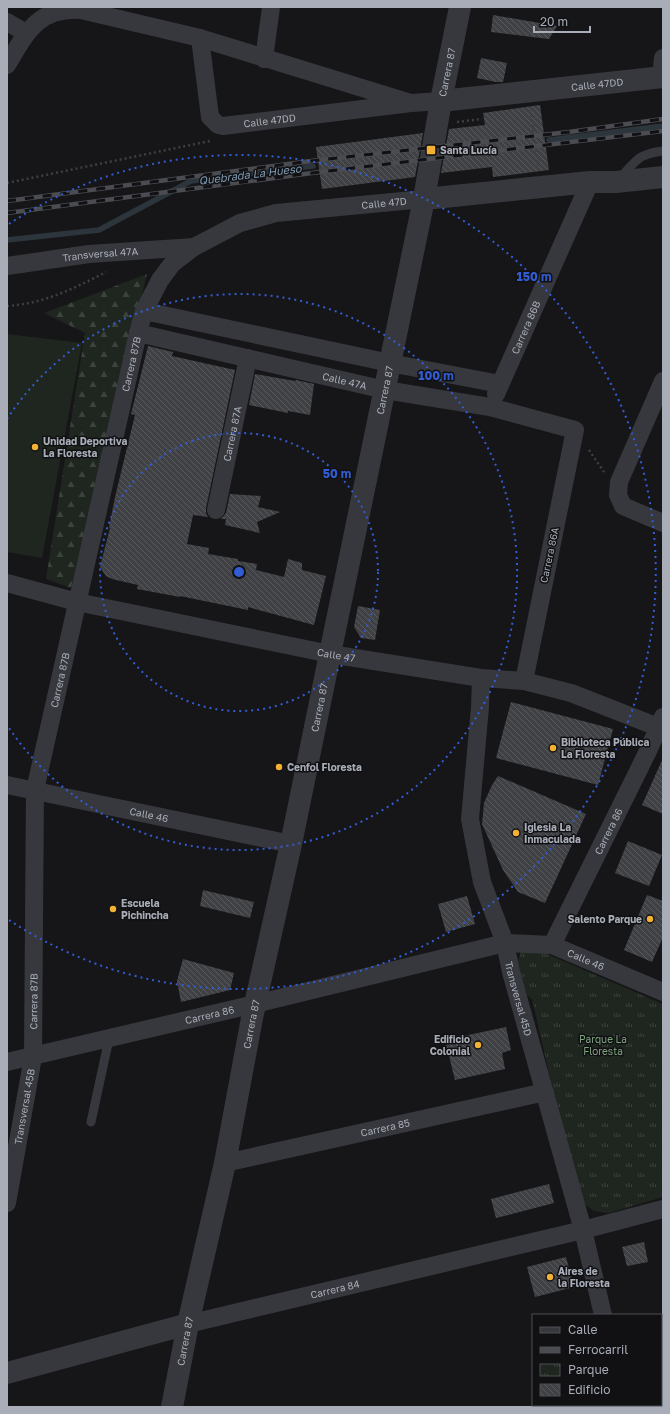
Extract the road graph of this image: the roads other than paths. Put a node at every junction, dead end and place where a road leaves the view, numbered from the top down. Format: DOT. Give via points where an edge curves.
graph roads {
  1 [pos="271,7"];
  2 [pos="460,7"];
  3 [pos="81,8"];
  4 [pos="7,22"];
  5 [pos="26,33"];
  6 [pos="200,38"];
  7 [pos="264,59"];
  8 [pos="7,65"];
  9 [pos="662,71"];
  10 [pos="441,101"];
  11 [pos="411,103"];
  12 [pos="663,151"];
  13 [pos="663,177"];
  14 [pos="590,182"];
  15 [pos="616,182"];
  16 [pos="424,199"];
  17 [pos="194,247"];
  18 [pos="7,266"];
  19 [pos="144,311"];
  20 [pos="138,333"];
  21 [pos="248,358"];
  22 [pos="390,363"];
  23 [pos="663,381"];
  24 [pos="500,384"];
  25 [pos="384,390"];
  26 [pos="490,408"];
  27 [pos="575,430"];
  28 [pos="216,510"];
  29 [pos="663,523"];
  30 [pos="7,583"];
  31 [pos="77,602"];
  32 [pos="330,654"];
  33 [pos="480,678"];
  34 [pos="524,681"];
  35 [pos="662,724"];
  36 [pos="7,785"];
  37 [pos="35,790"];
  38 [pos="291,844"];
  39 [pos="505,943"];
  40 [pos="552,945"];
  41 [pos="663,992"];
  42 [pos="255,1004"];
  43 [pos="109,1039"];
  44 [pos="33,1056"];
  45 [pos="7,1062"];
  46 [pos="545,1092"];
  47 [pos="91,1122"];
  48 [pos="225,1163"];
  49 [pos="7,1203"];
  50 [pos="663,1209"];
  51 [pos="583,1230"];
  52 [pos="603,1314"];
  53 [pos="188,1324"];
  54 [pos="7,1373"];
  55 [pos="172,1407"];
  1 -- 7 [label="street"];
  2 -- 10 [label="street, Carrera 87"];
  3 -- 5 [label="street, Calle 47DD" via="49,14"];
  3 -- 6 [label="street, Calle 47DD"];
  4 -- 5 [label="street"];
  5 -- 8 [label="street, Calle 47DD"];
  6 -- 7 [label="street, Calle 47DD"];
  6 -- 11 [label="street, Calle 47DD" via="210,117 218,125"];
  7 -- 11 [label="street, Calle 47DD"];
  9 -- 10 [label="street, Calle 47DD"];
  10 -- 11 [label="street, Calle 47DD"];
  10 -- 16 [label="street, Carrera 87"];
  12 -- 15 [label="lane" via="640,156"];
  13 -- 15 [label="street, Calle 47D"];
  14 -- 15 [label="street, Calle 47D"];
  14 -- 16 [label="street, Calle 47D"];
  14 -- 24 [label="street, Carrera 86B"];
  16 -- 17 [label="street, Calle 47D" via="276,214 240,223"];
  16 -- 22 [label="street, Carrera 87"];
  17 -- 18 [label="street, Transversal 47A" via="89,254"];
  17 -- 19 [label="street, Calle 47D" via="172,264 164,274"];
  19 -- 20 [label="street, Carrera 87B"];
  19 -- 22 [label="street"];
  20 -- 21 [label="street, Calle 47A"];
  20 -- 31 [label="street, Carrera 87B"];
  21 -- 25 [label="street, Calle 47A"];
  21 -- 28 [label="street, Carrera 87A"];
  22 -- 24 [label="street"];
  22 -- 25 [label="street, Carrera 87"];
  23 -- 29 [label="street" via="619,482 621,500"];
  24 -- 26 [label="street, Carrera 86B"];
  25 -- 26 [label="street, Calle 47A"];
  25 -- 32 [label="street, Carrera 87"];
  26 -- 27 [label="street, Calle 47A"];
  27 -- 34 [label="street, Carrera 86A"];
  30 -- 31 [label="street, Calle 47"];
  31 -- 32 [label="street, Calle 47"];
  31 -- 37 [label="street, Carrera 87B"];
  32 -- 33 [label="street, Calle 47"];
  32 -- 38 [label="street, Carrera 87"];
  33 -- 34 [label="street, Calle 47"];
  33 -- 39 [label="street, Transversal 45D" via="480,707 470,819 482,882"];
  34 -- 35 [label="street, Calle 47" via="571,693"];
  35 -- 40 [label="street, Carrera 86"];
  36 -- 37 [label="street, Calle 46"];
  37 -- 38 [label="street, Calle 46"];
  37 -- 44 [label="street, Carrera 87B"];
  38 -- 42 [label="street, Carrera 87"];
  39 -- 40 [label="street, Calle 46"];
  39 -- 42 [label="street, Carrera 86"];
  39 -- 46 [label="street, Transversal 45D"];
  40 -- 41 [label="street, Calle 46"];
  42 -- 43 [label="street, Carrera 86"];
  42 -- 48 [label="street, Carrera 87"];
  43 -- 44 [label="street, Carrera 86"];
  43 -- 47 [label="lane"];
  44 -- 45 [label="street, Carrera 86"];
  44 -- 49 [label="street, Transversal 45B"];
  46 -- 48 [label="street, Carrera 85"];
  46 -- 51 [label="street, Transversal 45D"];
  48 -- 53 [label="street, Carrera 87"];
  50 -- 51 [label="street, Carrera 84"];
  51 -- 52 [label="street, Transversal 45D"];
  51 -- 53 [label="street, Carrera 84"];
  53 -- 54 [label="street, Carrera 84"];
  53 -- 55 [label="street, Carrera 87"];
}
